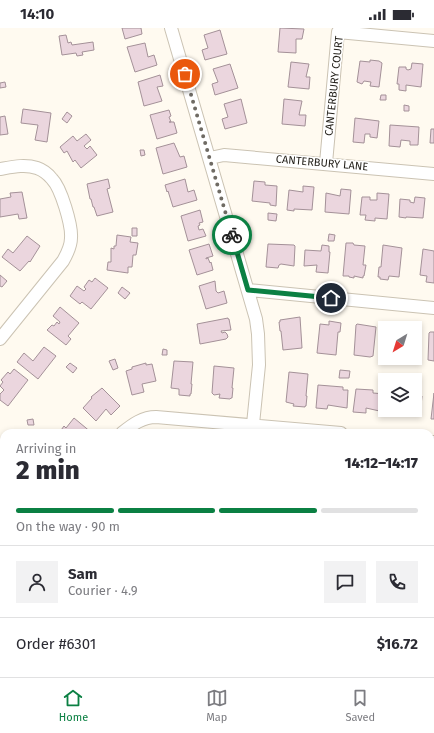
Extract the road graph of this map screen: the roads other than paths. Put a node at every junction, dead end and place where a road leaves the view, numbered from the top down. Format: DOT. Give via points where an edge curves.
graph roads {
  1 [pos="171,28"];
  2 [pos="434,41"];
  3 [pos="210,158"];
  4 [pos="326,163"];
  5 [pos="0,169"];
  6 [pos="434,174"];
  7 [pos="248,290"];
  8 [pos="434,308"];
  9 [pos="0,339"];
  10 [pos="253,424"];
  11 [pos="127,429"];
  12 [pos="302,429"];
  1 -- 3 [label="street"];
  2 -- 4 [label="street, CANTERBURY COURT" via="338,32"];
  3 -- 4 [label="street, CANTERBURY LANE" via="224,155"];
  3 -- 7 [label="street"];
  4 -- 6 [label="street, CANTERBURY LANE"];
  5 -- 9 [label="street" via="25,166 37,168 53,179 68,218 71,236 68,253 63,261"];
  7 -- 8 [label="street"];
  7 -- 10 [label="street" via="256,319 259,365"];
  10 -- 11 [label="street" via="156,416 144,418"];
  10 -- 12 [label="street"];
}
